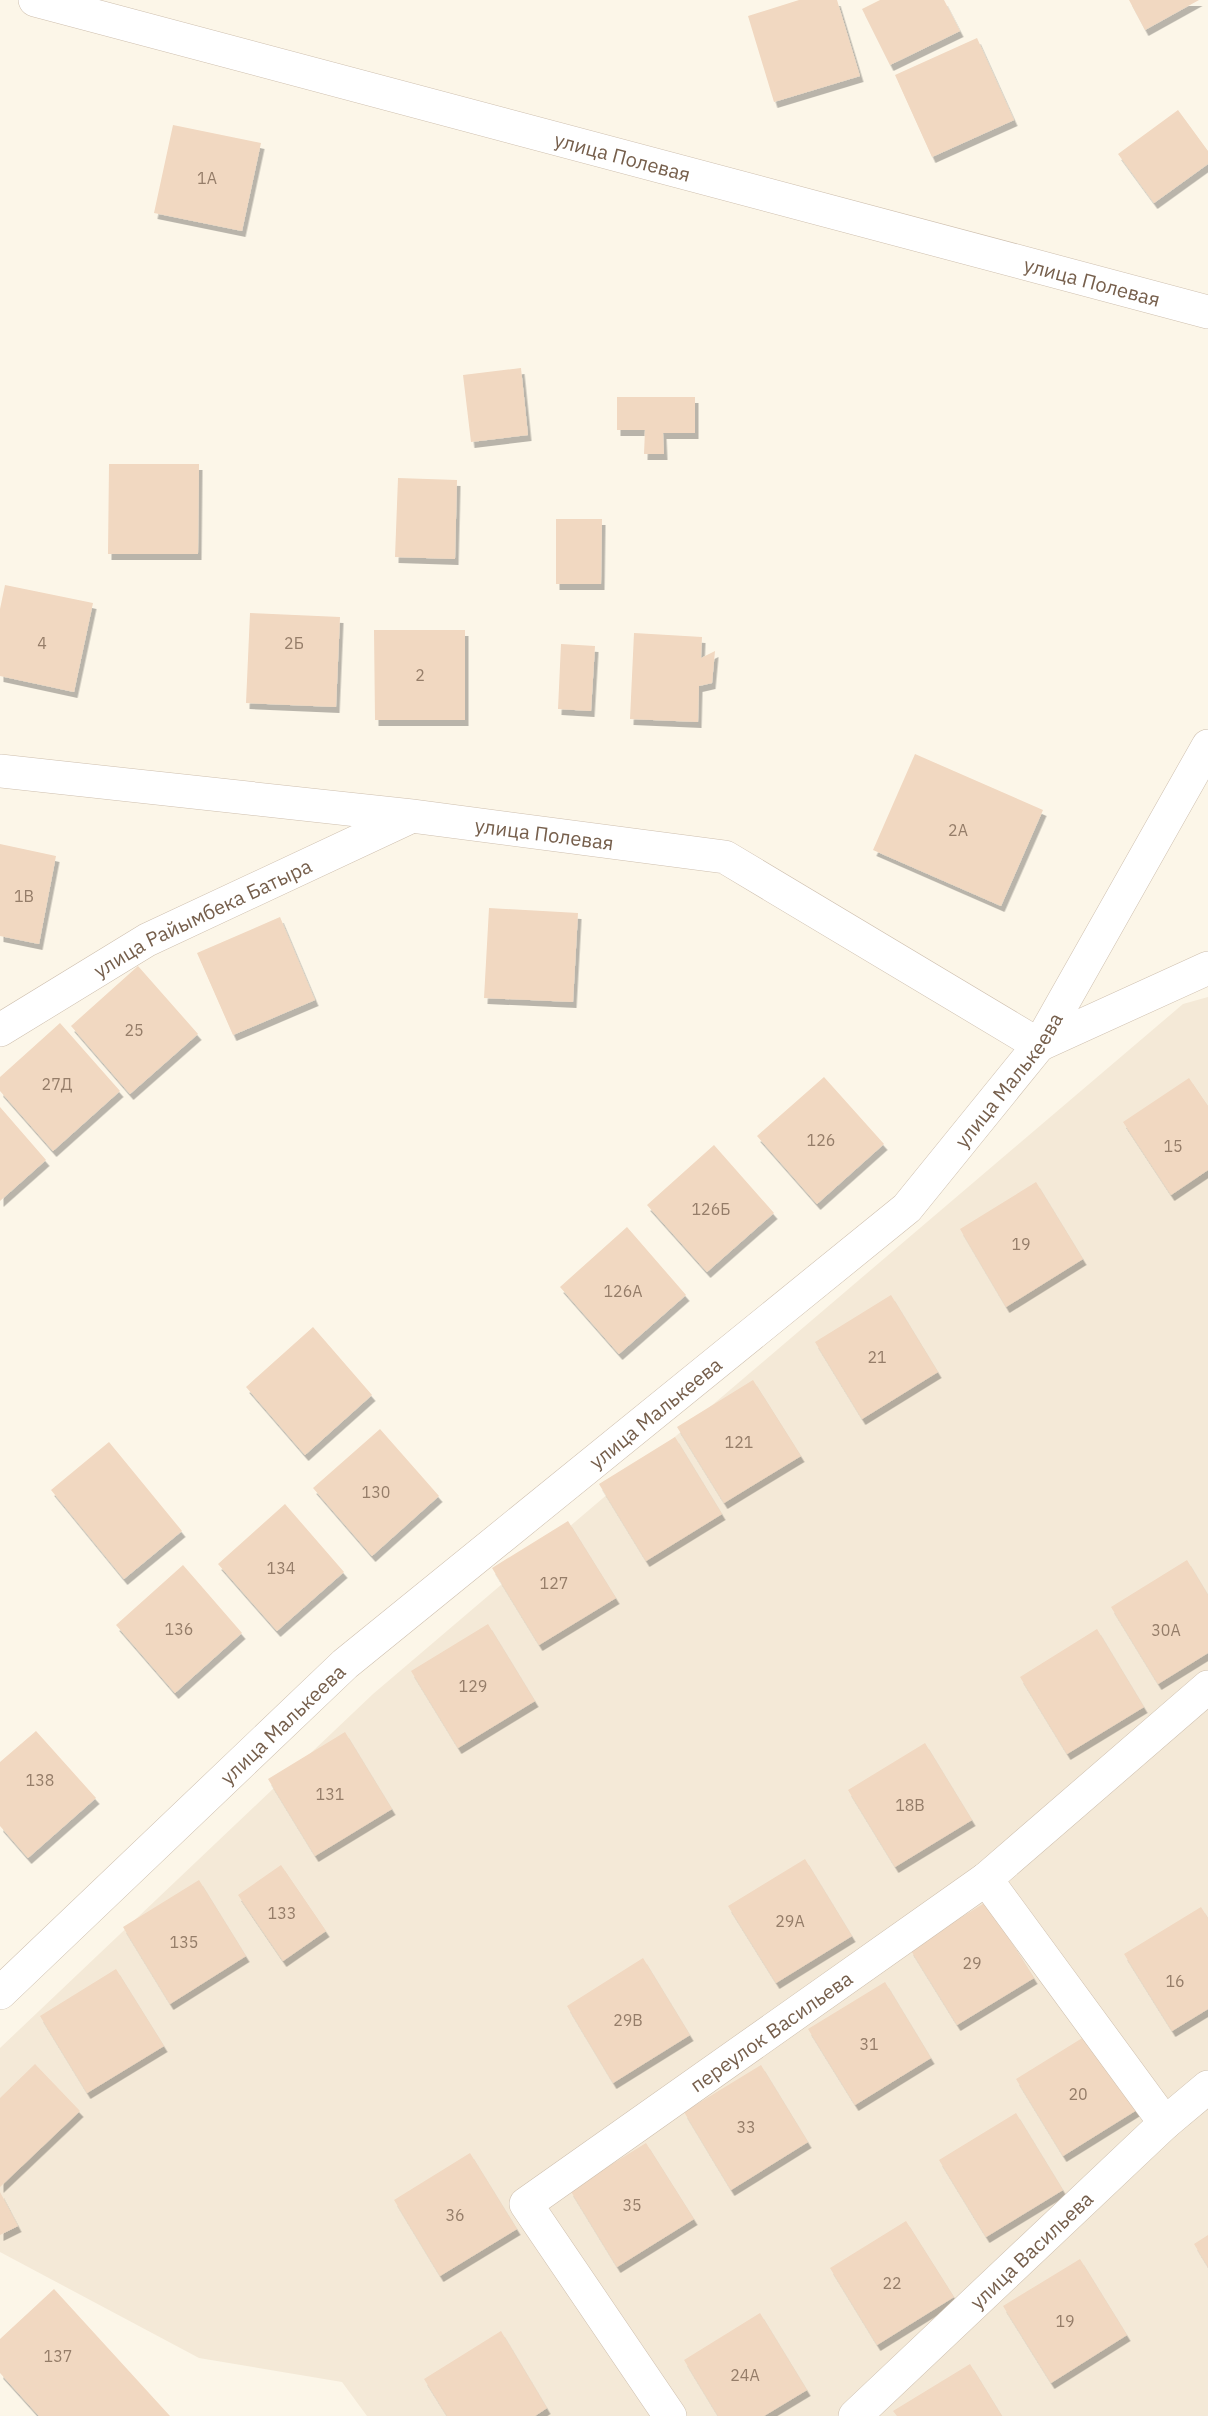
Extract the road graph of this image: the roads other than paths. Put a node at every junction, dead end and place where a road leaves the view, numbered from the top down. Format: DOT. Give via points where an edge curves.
graph roads {
  1 [pos="35,0"];
  2 [pos="1208,312"];
  3 [pos="1208,746"];
  4 [pos="0,771"];
  5 [pos="412,816"];
  6 [pos="1208,968"];
  7 [pos="0,1030"];
  8 [pos="1039,1045"];
  9 [pos="1208,1687"];
  10 [pos="986,1878"];
  11 [pos="0,1993"];
  12 [pos="1208,2086"];
  13 [pos="1165,2123"];
  14 [pos="670,2416"];
  15 [pos="855,2416"];
  1 -- 2 [label="street, улица Полевая"];
  3 -- 8 [label="street, улица Малькеева"];
  4 -- 5 [label="street, улица Полевая"];
  5 -- 7 [label="street, улица Райымбека Батыра" via="147,940"];
  5 -- 8 [label="street, улица Полевая" via="725,857"];
  6 -- 8 [label="street"];
  8 -- 11 [label="street, улица Малькеева" via="907,1208 345,1664"];
  9 -- 10 [label="street, переулок Васильева"];
  10 -- 13 [label="street"];
  10 -- 14 [label="street, переулок Васильева" via="526,2204"];
  12 -- 13 [label="street, улица Васильева"];
  13 -- 15 [label="street, улица Васильева"];
}
